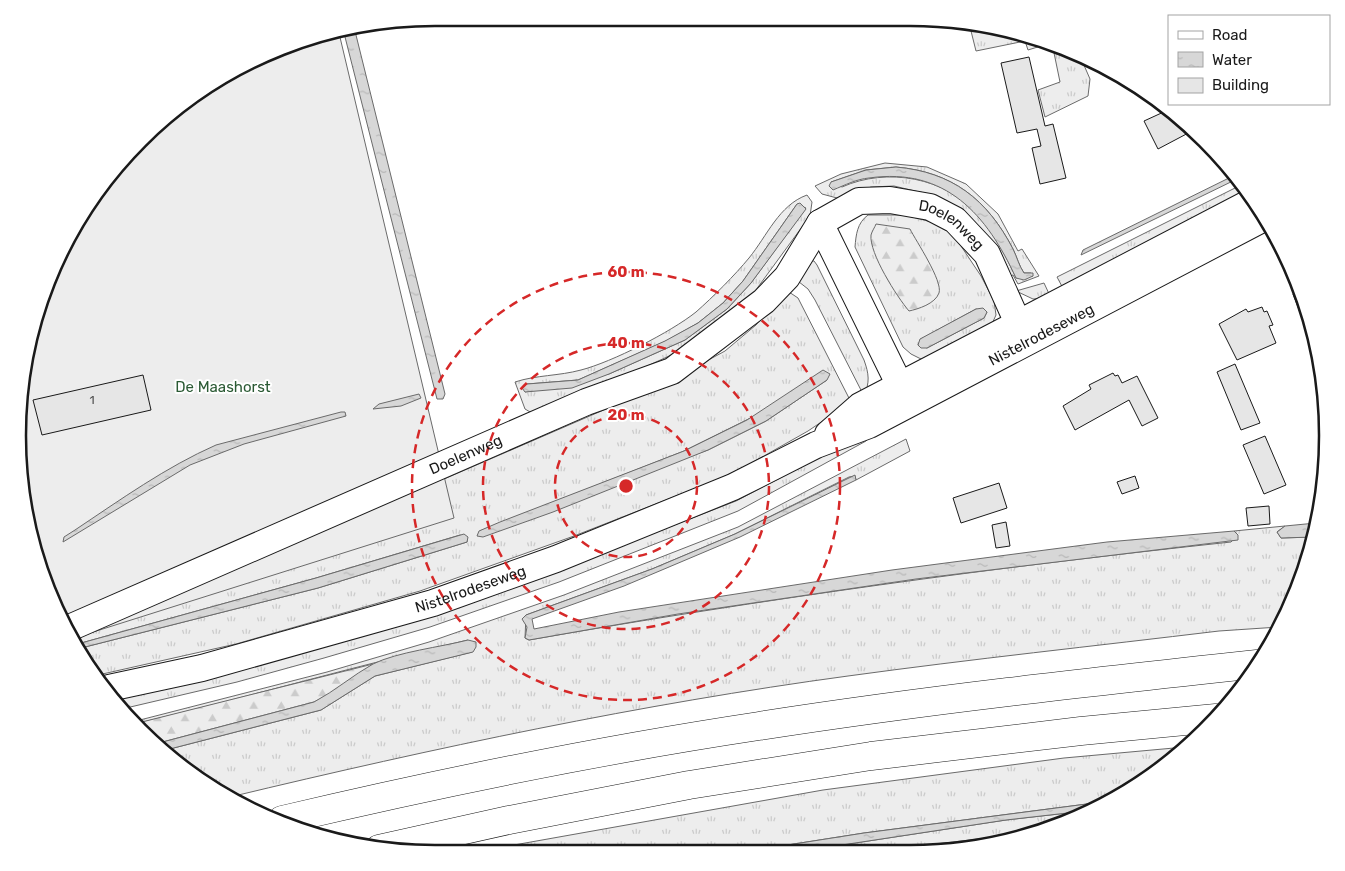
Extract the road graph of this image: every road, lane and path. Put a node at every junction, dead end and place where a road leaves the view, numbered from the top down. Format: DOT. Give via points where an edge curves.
graph roads {
  1 [pos="1247,204"];
  2 [pos="1258,221"];
  3 [pos="820,223"];
  4 [pos="1022,331"];
  5 [pos="905,394"];
  6 [pos="73,626"];
  7 [pos="1249,665"];
  8 [pos="113,687"];
  9 [pos="1204,719"];
  10 [pos="291,818"];
  11 [pos="404,843"];
  1 -- 4 [label="street, Nistelrodeseweg"];
  2 -- 4 [label="street, Nistelrodeseweg"];
  3 -- 4 [label="street, Doelenweg" via="859,201 890,200 930,206 956,220 986,254"];
  3 -- 5 [label="street"];
  3 -- 6 [label="street, Doelenweg" via="787,276 764,301 672,371 586,402"];
  4 -- 5 [label="street, Nistelrodeseweg"];
  5 -- 8 [label="street, Nistelrodeseweg" via="860,406 816,445 733,487 556,559 433,603 202,668"];
  7 -- 10 [label="highway" via="1080,683 758,726 514,770"];
  9 -- 11 [label="highway" via="871,756 689,785"];
}
